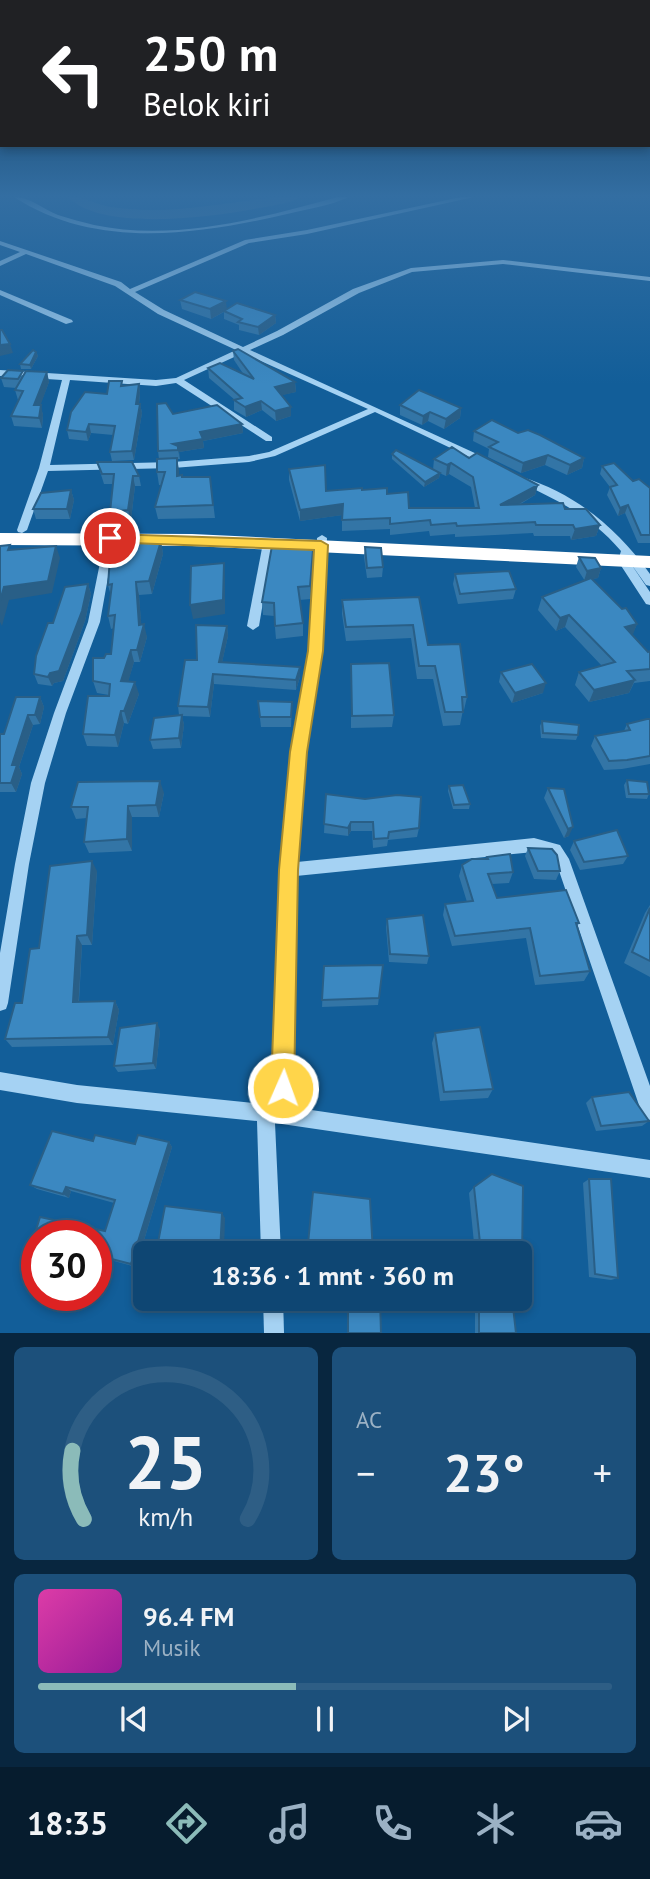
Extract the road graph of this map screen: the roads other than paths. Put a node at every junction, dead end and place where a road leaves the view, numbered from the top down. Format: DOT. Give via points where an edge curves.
graph roads {
  1 [pos="43,259"];
  2 [pos="203,259"];
  3 [pos="650,279"];
  4 [pos="131,291"];
  5 [pos="0,292"];
  6 [pos="69,321"];
  7 [pos="245,349"];
  8 [pos="0,373"];
  9 [pos="66,379"];
  10 [pos="178,380"];
  11 [pos="375,409"];
  12 [pos="269,439"];
  13 [pos="44,468"];
  14 [pos="498,468"];
  15 [pos="511,474"];
  16 [pos="0,530"];
  17 [pos="22,530"];
  18 [pos="110,538"];
  19 [pos="0,539"];
  20 [pos="322,542"];
  21 [pos="268,543"];
  22 [pos="637,558"];
  23 [pos="650,582"];
  24 [pos="650,601"];
  25 [pos="254,626"];
  26 [pos="289,870"];
  27 [pos="0,1003"];
  28 [pos="1,1083"];
  29 [pos="650,1111"];
  30 [pos="274,1115"];
  31 [pos="650,1169"];
  32 [pos="271,1241"];
  33 [pos="273,1311"];
  34 [pos="274,1333"];
  1 -- 4 [label="street"];
  2 -- 4 [label="street"];
  3 -- 7 [label="street" via="503,262 411,270 356,291"];
  4 -- 7 [label="street" via="160,312"];
  5 -- 6 [label="street"];
  7 -- 10 [label="street"];
  7 -- 11 [label="street"];
  8 -- 9 [label="street"];
  9 -- 10 [label="street"];
  9 -- 13 [label="street"];
  10 -- 12 [label="street"];
  11 -- 13 [label="street" via="272,454 249,459"];
  11 -- 14 [label="street"];
  13 -- 17 [label="street"];
  15 -- 22 [label="street" via="590,515"];
  16 -- 17 [label="highway"];
  17 -- 20 [label="highway" via="118,530"];
  18 -- 19 [label="highway"];
  18 -- 21 [label="highway"];
  18 -- 27 [label="street" via="94,622 38,783"];
  20 -- 21 [label="highway"];
  20 -- 22 [label="highway"];
  20 -- 26 [label="street" via="316,651 299,752"];
  21 -- 25 [label="street"];
  22 -- 23 [label="street"];
  22 -- 24 [label="street"];
  26 -- 29 [label="street" via="534,845 555,850"];
  26 -- 30 [label="street"];
  28 -- 30 [label="street"];
  30 -- 31 [label="street"];
  30 -- 32 [label="street"];
  33 -- 34 [label="street"];
}
